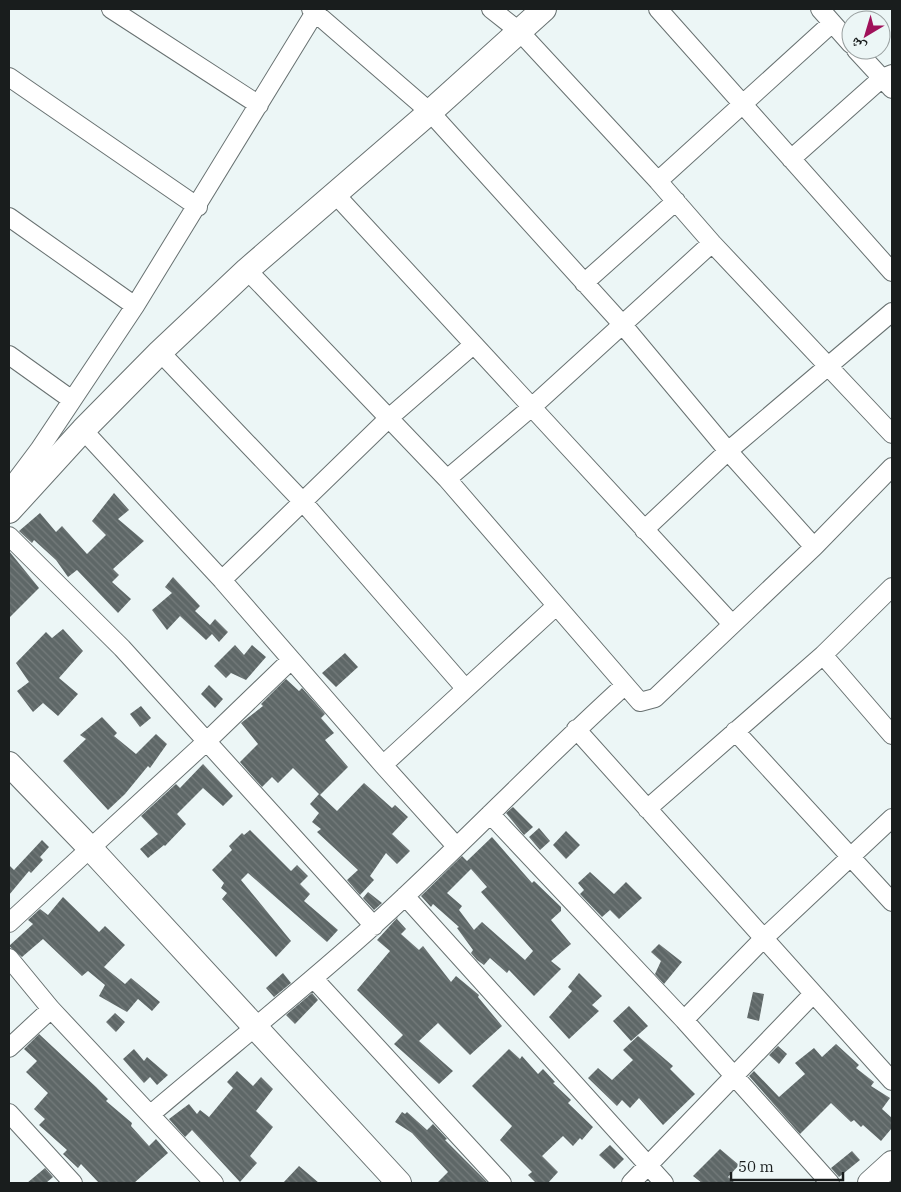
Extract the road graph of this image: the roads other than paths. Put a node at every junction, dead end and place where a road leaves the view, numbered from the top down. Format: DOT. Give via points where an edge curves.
graph roads {
  1 [pos="111,9"];
  2 [pos="491,9"];
  3 [pos="544,9"];
  4 [pos="658,9"];
  5 [pos="820,9"];
  6 [pos="315,10"];
  7 [pos="832,23"];
  8 [pos="519,31"];
  9 [pos="841,33"];
  10 [pos="867,60"];
  11 [pos="9,77"];
  12 [pos="889,80"];
  13 [pos="743,102"];
  14 [pos="259,105"];
  15 [pos="430,112"];
  16 [pos="791,158"];
  17 [pos="658,180"];
  18 [pos="336,194"];
  19 [pos="676,201"];
  20 [pos="198,207"];
  21 [pos="9,217"];
  22 [pos="712,243"];
  23 [pos="247,270"];
  24 [pos="892,272"];
  25 [pos="584,283"];
  26 [pos="135,306"];
  27 [pos="892,312"];
  28 [pos="622,324"];
  29 [pos="474,345"];
  30 [pos="160,352"];
  31 [pos="9,355"];
  32 [pos="829,366"];
  33 [pos="72,400"];
  34 [pos="533,406"];
  35 [pos="390,418"];
  36 [pos="83,430"];
  37 [pos="892,434"];
  38 [pos="728,451"];
  39 [pos="892,467"];
  40 [pos="447,478"];
  41 [pos="9,490"];
  42 [pos="303,502"];
  43 [pos="9,511"];
  44 [pos="644,530"];
  45 [pos="9,536"];
  46 [pos="814,547"];
  47 [pos="222,580"];
  48 [pos="892,587"];
  49 [pos="556,606"];
  50 [pos="732,624"];
  51 [pos="823,655"];
  52 [pos="291,660"];
  53 [pos="624,686"];
  54 [pos="465,688"];
  55 [pos="576,729"];
  56 [pos="736,731"];
  57 [pos="892,735"];
  58 [pos="207,741"];
  59 [pos="9,764"];
  60 [pos="383,765"];
  61 [pos="647,809"];
  62 [pos="490,814"];
  63 [pos="892,818"];
  64 [pos="456,846"];
  65 [pos="90,848"];
  66 [pos="850,858"];
  67 [pos="405,896"];
  68 [pos="892,902"];
  69 [pos="9,923"];
  70 [pos="374,926"];
  71 [pos="763,939"];
  72 [pos="9,958"];
  73 [pos="314,979"];
  74 [pos="813,994"];
  75 [pos="51,1009"];
  76 [pos="684,1020"];
  77 [pos="255,1026"];
  78 [pos="9,1048"];
  79 [pos="735,1077"];
  80 [pos="892,1081"];
  81 [pos="9,1113"];
  82 [pos="150,1114"];
  83 [pos="892,1163"];
  84 [pos="648,1167"];
  85 [pos="211,1182"];
  86 [pos="73,1183"];
  87 [pos="399,1183"];
  88 [pos="502,1183"];
  89 [pos="631,1183"];
  90 [pos="664,1183"];
  91 [pos="830,1183"];
  92 [pos="870,1183"];
  1 -- 14 [label="street"];
  2 -- 8 [label="street"];
  3 -- 8 [label="street"];
  4 -- 13 [label="street"];
  5 -- 7 [label="street"];
  6 -- 14 [label="street"];
  6 -- 15 [label="street"];
  7 -- 9 [label="street"];
  7 -- 13 [label="street"];
  8 -- 15 [label="street"];
  8 -- 17 [label="street"];
  10 -- 12 [label="street"];
  11 -- 20 [label="street"];
  12 -- 16 [label="street"];
  13 -- 16 [label="street"];
  13 -- 17 [label="street"];
  14 -- 20 [label="street"];
  15 -- 18 [label="street"];
  15 -- 25 [label="street"];
  16 -- 24 [label="street"];
  17 -- 19 [label="street"];
  18 -- 23 [label="street"];
  18 -- 29 [label="street"];
  19 -- 22 [label="street"];
  19 -- 25 [label="street"];
  20 -- 26 [label="street"];
  21 -- 26 [label="street"];
  22 -- 28 [label="street"];
  22 -- 32 [label="street"];
  23 -- 30 [label="street"];
  23 -- 35 [label="street"];
  25 -- 28 [label="street"];
  26 -- 33 [label="street"];
  27 -- 32 [label="street"];
  28 -- 34 [label="street"];
  28 -- 38 [label="street"];
  29 -- 34 [label="street"];
  29 -- 35 [label="street"];
  30 -- 36 [label="street"];
  30 -- 42 [label="street"];
  31 -- 33 [label="street"];
  32 -- 37 [label="street"];
  32 -- 38 [label="street"];
  33 -- 41 [label="street"];
  34 -- 40 [label="street"];
  34 -- 44 [label="street"];
  35 -- 40 [label="street"];
  35 -- 42 [label="street"];
  36 -- 43 [label="street"];
  36 -- 47 [label="street"];
  38 -- 44 [label="street"];
  38 -- 46 [label="street"];
  39 -- 46 [label="street"];
  40 -- 49 [label="street"];
  42 -- 47 [label="street"];
  42 -- 54 [label="street"];
  44 -- 50 [label="street"];
  45 -- 58 [label="street" via="122,648"];
  46 -- 50 [label="street"];
  47 -- 52 [label="street"];
  48 -- 51 [label="street"];
  49 -- 53 [label="street"];
  49 -- 54 [label="street"];
  50 -- 53 [label="street" via="654,698 640,702"];
  51 -- 56 [label="street"];
  51 -- 57 [label="street"];
  52 -- 58 [label="street"];
  52 -- 60 [label="street"];
  53 -- 55 [label="street"];
  54 -- 60 [label="street"];
  55 -- 61 [label="street"];
  55 -- 62 [label="street"];
  56 -- 61 [label="street"];
  56 -- 66 [label="street"];
  58 -- 65 [label="street"];
  58 -- 70 [label="street"];
  59 -- 65 [label="street"];
  60 -- 64 [label="street"];
  61 -- 71 [label="street"];
  62 -- 64 [label="street"];
  62 -- 76 [label="street"];
  63 -- 66 [label="street"];
  64 -- 67 [label="street"];
  65 -- 69 [label="street"];
  65 -- 77 [label="street"];
  66 -- 68 [label="street"];
  66 -- 71 [label="street"];
  67 -- 70 [label="street"];
  67 -- 84 [label="street"];
  70 -- 73 [label="street"];
  71 -- 74 [label="street"];
  71 -- 76 [label="street"];
  72 -- 75 [label="street"];
  73 -- 77 [label="street"];
  73 -- 88 [label="street"];
  74 -- 79 [label="street"];
  74 -- 80 [label="street"];
  75 -- 78 [label="street"];
  75 -- 82 [label="street"];
  76 -- 79 [label="street"];
  77 -- 82 [label="street"];
  77 -- 87 [label="street"];
  79 -- 84 [label="street"];
  79 -- 91 [label="street"];
  81 -- 86 [label="street"];
  82 -- 85 [label="street"];
  83 -- 92 [label="street"];
  84 -- 89 [label="street"];
  84 -- 90 [label="street"];
}
